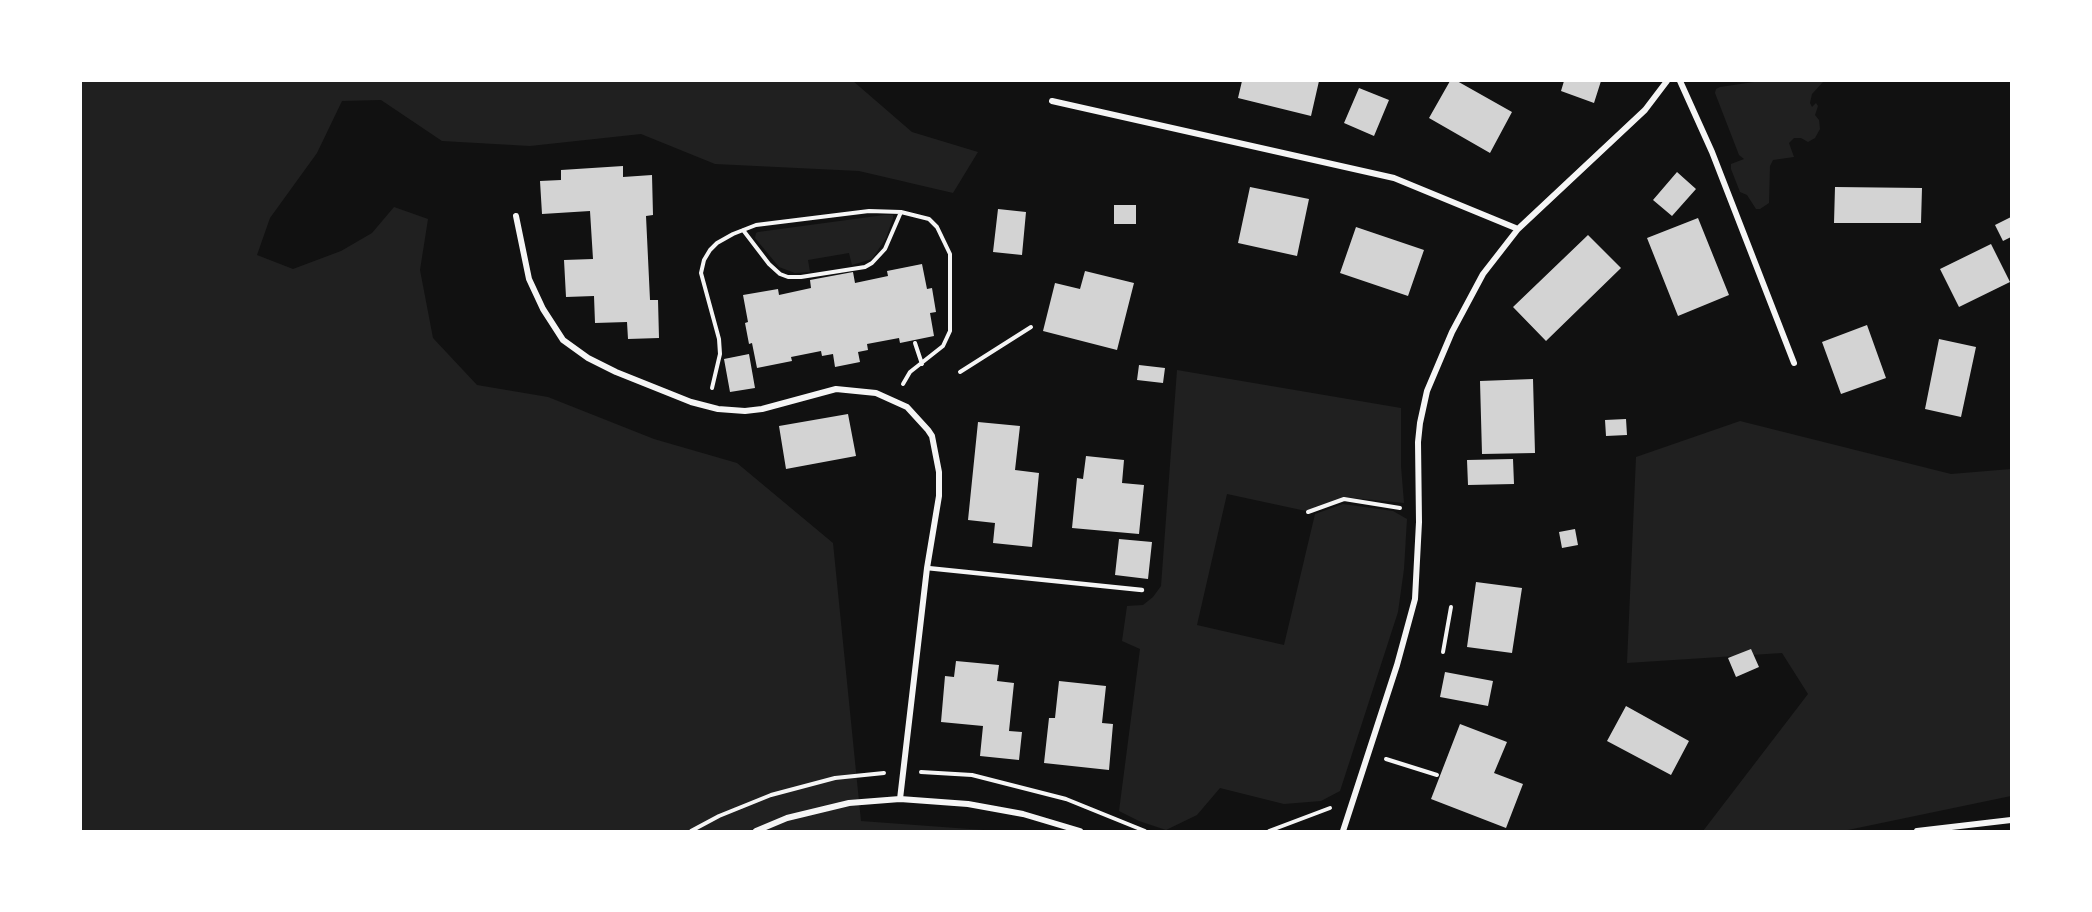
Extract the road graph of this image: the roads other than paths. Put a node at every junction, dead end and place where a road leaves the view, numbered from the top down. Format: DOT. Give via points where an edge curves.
graph roads {
  1 [pos="1667,81"];
  2 [pos="1680,81"];
  3 [pos="1052,101"];
  4 [pos="516,216"];
  5 [pos="1518,229"];
  6 [pos="1794,363"];
  7 [pos="927,568"];
  8 [pos="1142,590"];
  9 [pos="900,799"];
  10 [pos="2011,820"];
  11 [pos="756,831"];
  12 [pos="1080,831"];
  13 [pos="1343,831"];
  14 [pos="1917,831"];
  1 -- 5 [label="street" via="1645,110"];
  2 -- 6 [label="street" via="1708,141"];
  3 -- 5 [label="street" via="1394,178"];
  4 -- 7 [label="street" via="529,279 543,309 563,340 588,358 718,409 762,409 836,389 876,393 903,405 921,420 932,436 939,472"];
  5 -- 13 [label="street" via="1483,274 1427,391 1418,442 1416,599"];
  7 -- 8 [label="lane"];
  7 -- 9 [label="street"];
  9 -- 11 [label="street" via="849,803 787,818"];
  9 -- 12 [label="street" via="968,804 1023,814"];
  10 -- 14 [label="street"];
}
